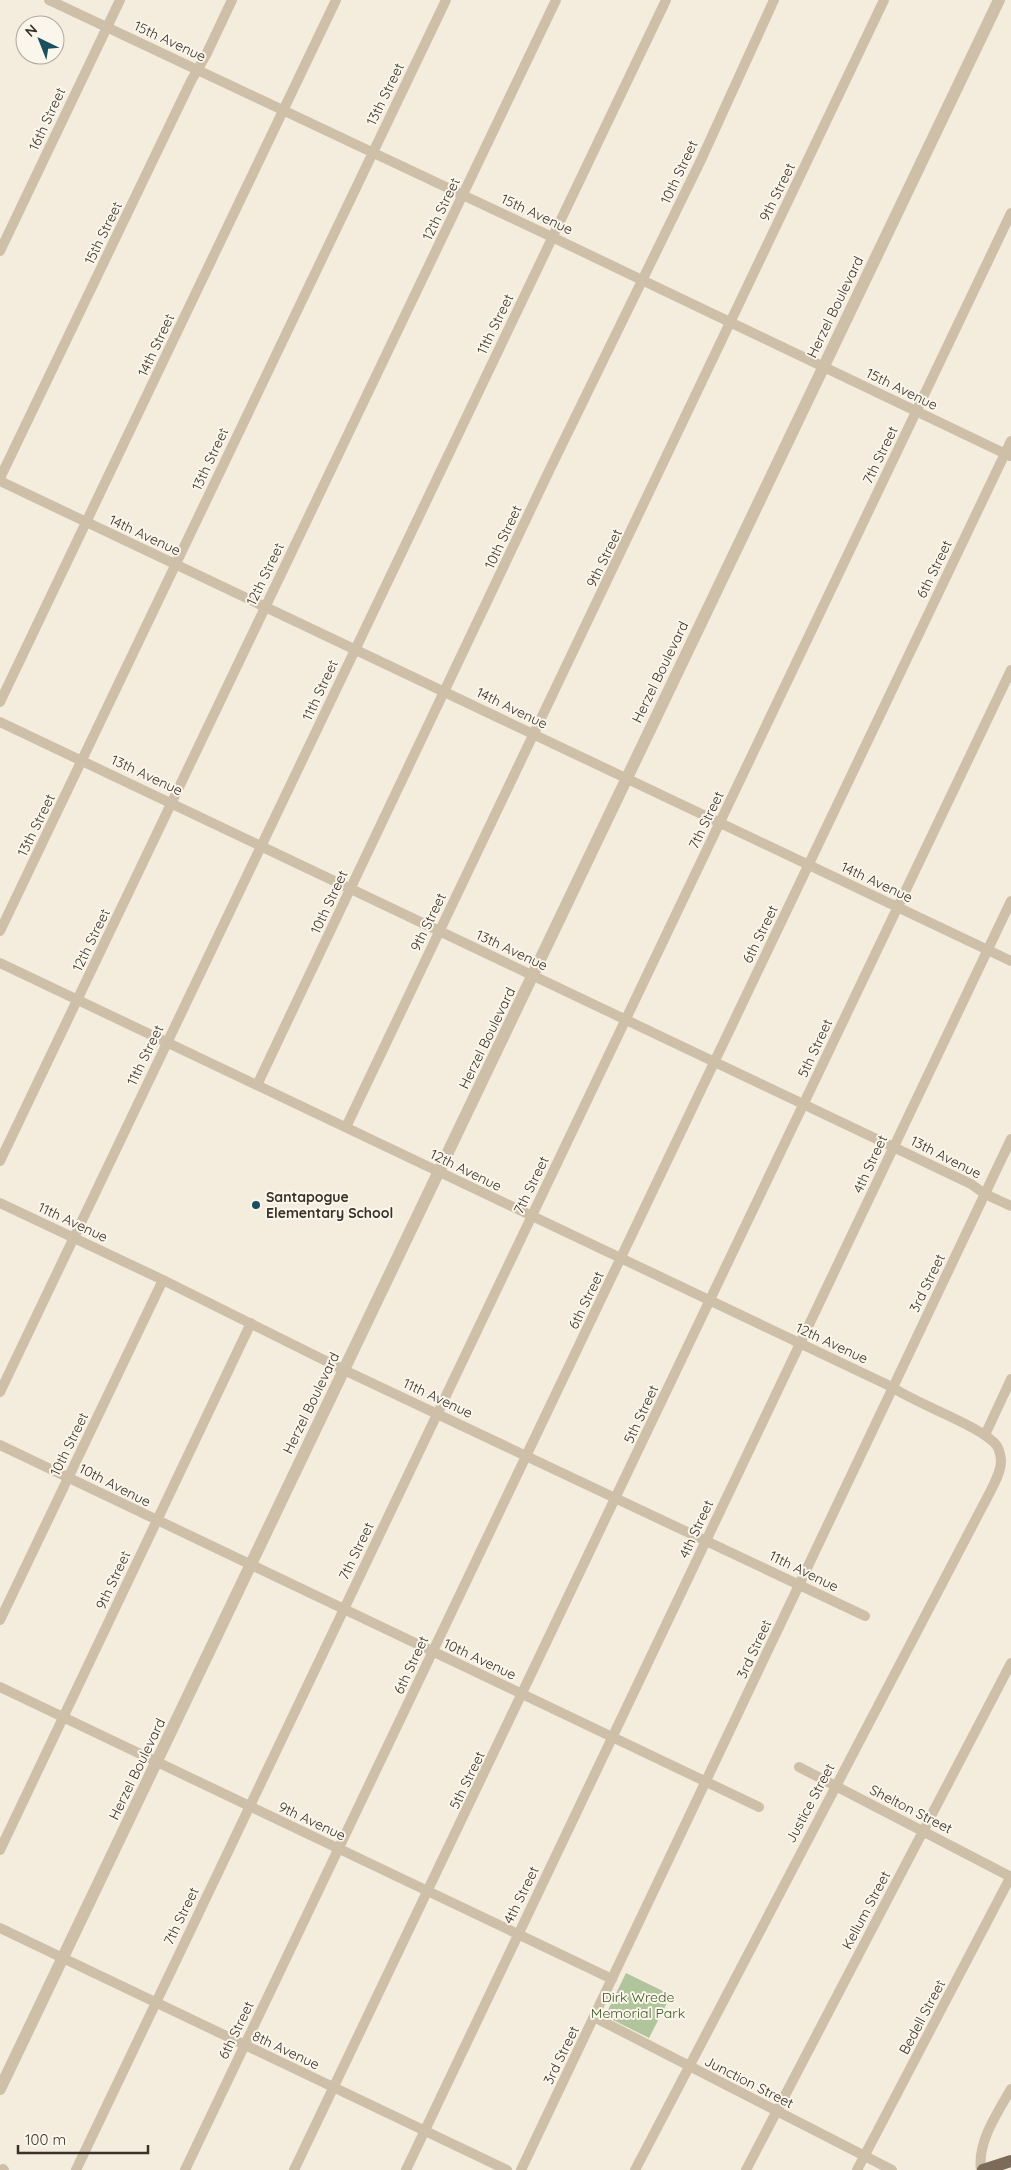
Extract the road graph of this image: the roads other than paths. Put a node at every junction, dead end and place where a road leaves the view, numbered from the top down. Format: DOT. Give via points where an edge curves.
graph roads {
  1 [pos="49,0"];
  2 [pos="120,0"];
  3 [pos="232,0"];
  4 [pos="336,0"];
  5 [pos="446,0"];
  6 [pos="556,0"];
  7 [pos="666,0"];
  8 [pos="774,0"];
  9 [pos="884,0"];
  10 [pos="999,0"];
  11 [pos="106,27"];
  12 [pos="198,69"];
  13 [pos="283,110"];
  14 [pos="372,152"];
  15 [pos="463,195"];
  16 [pos="1011,213"];
  17 [pos="552,237"];
  18 [pos="0,251"];
  19 [pos="643,280"];
  20 [pos="730,322"];
  21 [pos="822,366"];
  22 [pos="916,412"];
  23 [pos="1011,441"];
  24 [pos="1008,455"];
  25 [pos="0,480"];
  26 [pos="86,522"];
  27 [pos="176,564"];
  28 [pos="265,606"];
  29 [pos="355,649"];
  30 [pos="1011,670"];
  31 [pos="445,691"];
  32 [pos="0,702"];
  33 [pos="0,722"];
  34 [pos="534,734"];
  35 [pos="82,760"];
  36 [pos="626,778"];
  37 [pos="172,802"];
  38 [pos="720,822"];
  39 [pos="262,845"];
  40 [pos="809,864"];
  41 [pos="351,888"];
  42 [pos="1011,901"];
  43 [pos="898,907"];
  44 [pos="439,930"];
  45 [pos="0,931"];
  46 [pos="988,949"];
  47 [pos="1011,961"];
  48 [pos="0,963"];
  49 [pos="534,975"];
  50 [pos="78,1000"];
  51 [pos="626,1019"];
  52 [pos="167,1041"];
  53 [pos="714,1061"];
  54 [pos="257,1085"];
  55 [pos="804,1104"];
  56 [pos="346,1127"];
  57 [pos="1011,1139"];
  58 [pos="893,1146"];
  59 [pos="0,1161"];
  60 [pos="439,1172"];
  61 [pos="985,1194"];
  62 [pos="0,1204"];
  63 [pos="1011,1206"];
  64 [pos="531,1216"];
  65 [pos="74,1238"];
  66 [pos="621,1259"];
  67 [pos="163,1280"];
  68 [pos="710,1301"];
  69 [pos="251,1323"];
  70 [pos="800,1343"];
  71 [pos="344,1370"];
  72 [pos="1011,1379"];
  73 [pos="892,1387"];
  74 [pos="0,1392"];
  75 [pos="438,1413"];
  76 [pos="985,1435"];
  77 [pos="0,1445"];
  78 [pos="998,1446"];
  79 [pos="526,1455"];
  80 [pos="68,1477"];
  81 [pos="616,1498"];
  82 [pos="157,1521"];
  83 [pos="706,1540"];
  84 [pos="251,1564"];
  85 [pos="800,1584"];
  86 [pos="343,1609"];
  87 [pos="865,1616"];
  88 [pos="0,1620"];
  89 [pos="433,1652"];
  90 [pos="1011,1663"];
  91 [pos="0,1686"];
  92 [pos="523,1694"];
  93 [pos="63,1717"];
  94 [pos="612,1738"];
  95 [pos="156,1762"];
  96 [pos="799,1767"];
  97 [pos="706,1782"];
  98 [pos="835,1785"];
  99 [pos="249,1806"];
  100 [pos="759,1807"];
  101 [pos="923,1831"];
  102 [pos="339,1849"];
  103 [pos="0,1850"];
  104 [pos="1011,1877"];
  105 [pos="428,1891"];
  106 [pos="0,1928"];
  107 [pos="518,1934"];
  108 [pos="62,1958"];
  109 [pos="612,1979"];
  110 [pos="155,2002"];
  111 [pos="594,2017"];
  112 [pos="244,2045"];
  113 [pos="689,2066"];
  114 [pos="333,2087"];
  115 [pos="1011,2088"];
  116 [pos="0,2089"];
  117 [pos="777,2111"];
  118 [pos="424,2131"];
  119 [pos="864,2157"];
  120 [pos="1011,2161"];
  121 [pos="76,2170"];
  122 [pos="185,2170"];
  123 [pos="294,2170"];
  124 [pos="406,2170"];
  125 [pos="507,2170"];
  126 [pos="521,2170"];
  127 [pos="635,2170"];
  128 [pos="746,2170"];
  129 [pos="857,2170"];
  130 [pos="892,2170"];
  131 [pos="982,2170"];
  1 -- 11 [label="street, 15th Avenue"];
  2 -- 11 [label="street, 16th Street"];
  3 -- 12 [label="street, 15th Street"];
  4 -- 13 [label="street, 14th Street"];
  5 -- 14 [label="street, 13th Street"];
  6 -- 15 [label="street, 12th Street"];
  7 -- 17 [label="street, 11th Street"];
  8 -- 19 [label="street, 10th Street"];
  9 -- 20 [label="street, 9th Street"];
  10 -- 21 [label="street, Herzel Boulevard"];
  11 -- 12 [label="street, 15th Avenue"];
  11 -- 18 [label="street, 16th Street"];
  12 -- 13 [label="street, 15th Avenue"];
  12 -- 25 [label="street, 15th Street"];
  13 -- 14 [label="street, 15th Avenue"];
  13 -- 26 [label="street, 14th Street"];
  14 -- 15 [label="street, 15th Avenue"];
  14 -- 27 [label="street, 13th Street"];
  15 -- 17 [label="street, 15th Avenue"];
  15 -- 28 [label="street, 12th Street"];
  16 -- 22 [label="street, 7th Street"];
  17 -- 19 [label="street, 15th Avenue"];
  17 -- 29 [label="street, 11th Street"];
  19 -- 20 [label="street, 15th Avenue"];
  19 -- 31 [label="street, 10th Street"];
  20 -- 21 [label="street, 15th Avenue"];
  20 -- 34 [label="street, 9th Street"];
  21 -- 22 [label="street, 15th Avenue"];
  21 -- 36 [label="street, Herzel Boulevard"];
  22 -- 24 [label="street, 15th Avenue"];
  22 -- 38 [label="street, 7th Street"];
  23 -- 24 [label="street, 6th Street"];
  24 -- 40 [label="street, 6th Street"];
  25 -- 26 [label="street, 14th Avenue"];
  26 -- 27 [label="street, 14th Avenue"];
  26 -- 32 [label="street, 14th Street"];
  27 -- 28 [label="street, 14th Avenue"];
  27 -- 35 [label="street, 13th Street"];
  28 -- 29 [label="street, 14th Avenue"];
  28 -- 37 [label="street, 12th Street"];
  29 -- 31 [label="street, 14th Avenue"];
  29 -- 39 [label="street, 11th Street"];
  30 -- 43 [label="street, 5th Street"];
  31 -- 34 [label="street, 14th Avenue"];
  31 -- 41 [label="street, 10th Street"];
  33 -- 35 [label="street, 13th Avenue"];
  34 -- 36 [label="street, 14th Avenue"];
  34 -- 44 [label="street, 9th Street"];
  35 -- 37 [label="street, 13th Avenue"];
  35 -- 45 [label="street, 13th Street"];
  36 -- 38 [label="street, 14th Avenue"];
  36 -- 49 [label="street, Herzel Boulevard"];
  37 -- 39 [label="street, 13th Avenue"];
  37 -- 50 [label="street, 12th Street"];
  38 -- 40 [label="street, 14th Avenue"];
  38 -- 51 [label="street, 7th Street"];
  39 -- 41 [label="street, 13th Avenue"];
  39 -- 52 [label="street, 11th Street"];
  40 -- 43 [label="street, 14th Avenue"];
  40 -- 53 [label="street, 6th Street"];
  41 -- 44 [label="street, 13th Avenue"];
  41 -- 54 [label="street, 10th Street"];
  42 -- 46 [label="street, 4th Street"];
  43 -- 46 [label="street, 14th Avenue"];
  43 -- 55 [label="street, 5th Street"];
  44 -- 49 [label="street, 13th Avenue"];
  44 -- 56 [label="street, 9th Street"];
  46 -- 47 [label="street, 14th Avenue"];
  46 -- 58 [label="street, 4th Street"];
  48 -- 50 [label="street, 12th Avenue"];
  49 -- 51 [label="street, 13th Avenue"];
  49 -- 60 [label="street, Herzel Boulevard"];
  50 -- 52 [label="street, 12th Avenue"];
  50 -- 59 [label="street, 12th Street"];
  51 -- 53 [label="street, 13th Avenue"];
  51 -- 64 [label="street, 7th Street"];
  52 -- 54 [label="street, 12th Avenue"];
  52 -- 65 [label="street, 11th Street"];
  53 -- 55 [label="street, 13th Avenue"];
  53 -- 66 [label="street, 6th Street"];
  54 -- 56 [label="street, 12th Avenue"];
  55 -- 58 [label="street, 13th Avenue"];
  55 -- 68 [label="street, 5th Street"];
  56 -- 60 [label="street, 12th Avenue"];
  57 -- 61 [label="street, 3rd Street"];
  58 -- 61 [label="street, 13th Avenue"];
  58 -- 70 [label="street, 4th Street"];
  60 -- 64 [label="street, 12th Avenue"];
  60 -- 71 [label="street, Herzel Boulevard"];
  61 -- 63 [label="street, 13th Avenue"];
  61 -- 73 [label="street, 3rd Street"];
  62 -- 65 [label="street, 11th Avenue"];
  64 -- 66 [label="street, 12th Avenue"];
  64 -- 75 [label="street, 7th Street"];
  65 -- 67 [label="street, 11th Avenue"];
  65 -- 74 [label="street, 11th Street"];
  66 -- 68 [label="street, 12th Avenue"];
  66 -- 79 [label="street, 6th Street"];
  67 -- 69 [label="street, 11th Avenue"];
  67 -- 80 [label="street, 10th Street"];
  68 -- 70 [label="street, 12th Avenue"];
  68 -- 81 [label="street, 5th Street"];
  69 -- 71 [label="street, 11th Avenue"];
  69 -- 82 [label="street, 9th Street"];
  70 -- 73 [label="street, 12th Avenue"];
  70 -- 83 [label="street, 4th Street"];
  71 -- 75 [label="street, 11th Avenue"];
  71 -- 84 [label="street, Herzel Boulevard"];
  72 -- 76 [label="street"];
  73 -- 76 [label="street, 12th Avenue"];
  73 -- 85 [label="street, 3rd Street"];
  75 -- 79 [label="street, 11th Avenue"];
  75 -- 86 [label="street, 7th Street"];
  76 -- 78 [label="street, 12th Avenue"];
  77 -- 80 [label="street, 10th Avenue"];
  78 -- 98 [label="street, Justice Street" via="1001,1461 998,1476"];
  79 -- 81 [label="street, 11th Avenue"];
  79 -- 89 [label="street, 6th Street"];
  80 -- 82 [label="street, 10th Avenue"];
  80 -- 88 [label="street, 10th Street"];
  81 -- 83 [label="street, 11th Avenue"];
  81 -- 92 [label="street, 5th Street"];
  82 -- 84 [label="street, 10th Avenue"];
  82 -- 93 [label="street, 9th Street"];
  83 -- 85 [label="street, 11th Avenue"];
  83 -- 94 [label="street, 4th Street"];
  84 -- 86 [label="street, 10th Avenue"];
  84 -- 95 [label="street, Herzel Boulevard"];
  85 -- 87 [label="street, 11th Avenue"];
  85 -- 97 [label="street, 3rd Street"];
  86 -- 89 [label="street, 10th Avenue"];
  86 -- 99 [label="street, 7th Street"];
  89 -- 92 [label="street, 10th Avenue"];
  89 -- 102 [label="street, 6th Street"];
  90 -- 101 [label="street, Kellum Street"];
  91 -- 93 [label="street, 9th Avenue"];
  92 -- 94 [label="street, 10th Avenue"];
  92 -- 105 [label="street, 5th Street"];
  93 -- 95 [label="street, 9th Avenue"];
  93 -- 103 [label="street, 9th Street"];
  94 -- 97 [label="street, 10th Avenue"];
  94 -- 107 [label="street, 4th Street"];
  95 -- 99 [label="street, 9th Avenue"];
  95 -- 108 [label="street, Herzel Boulevard"];
  96 -- 98 [label="street, Shelton Street"];
  97 -- 100 [label="street, 10th Avenue"];
  97 -- 109 [label="street, 3rd Street"];
  98 -- 101 [label="street, Shelton Street"];
  98 -- 113 [label="street, Justice Street"];
  99 -- 102 [label="street, 9th Avenue"];
  99 -- 110 [label="street, 7th Street"];
  101 -- 104 [label="street, Shelton Street"];
  101 -- 117 [label="street, Kellum Street"];
  102 -- 105 [label="street, 9th Avenue"];
  102 -- 112 [label="street, 6th Street"];
  104 -- 119 [label="street, Bedell Street"];
  105 -- 107 [label="street, 9th Avenue"];
  105 -- 114 [label="street, 5th Street"];
  106 -- 108 [label="street, 8th Avenue"];
  107 -- 109 [label="street, 9th Avenue"];
  107 -- 118 [label="street, 4th Street"];
  108 -- 110 [label="street, 8th Avenue"];
  108 -- 116 [label="street, Herzel Boulevard"];
  109 -- 111 [label="street, 3rd Street"];
  110 -- 112 [label="street, 8th Avenue"];
  110 -- 121 [label="street, 7th Street"];
  111 -- 113 [label="street, Junction Street"];
  111 -- 126 [label="street, 3rd Street"];
  112 -- 114 [label="street, 8th Avenue"];
  112 -- 122 [label="street, 6th Street"];
  113 -- 117 [label="street, Junction Street"];
  113 -- 127 [label="street, Justice Street"];
  114 -- 118 [label="street, 8th Avenue"];
  114 -- 123 [label="street, 5th Street"];
  115 -- 131 [label="street" via="984,2143 980,2159"];
  117 -- 119 [label="street, Junction Street"];
  117 -- 128 [label="street, Kellum Street"];
  118 -- 124 [label="street, 4th Street"];
  118 -- 125 [label="street, 8th Avenue"];
  119 -- 129 [label="street, Bedell Street"];
  119 -- 130 [label="street, Junction Street"];
  120 -- 131 [label="main road"];
}
